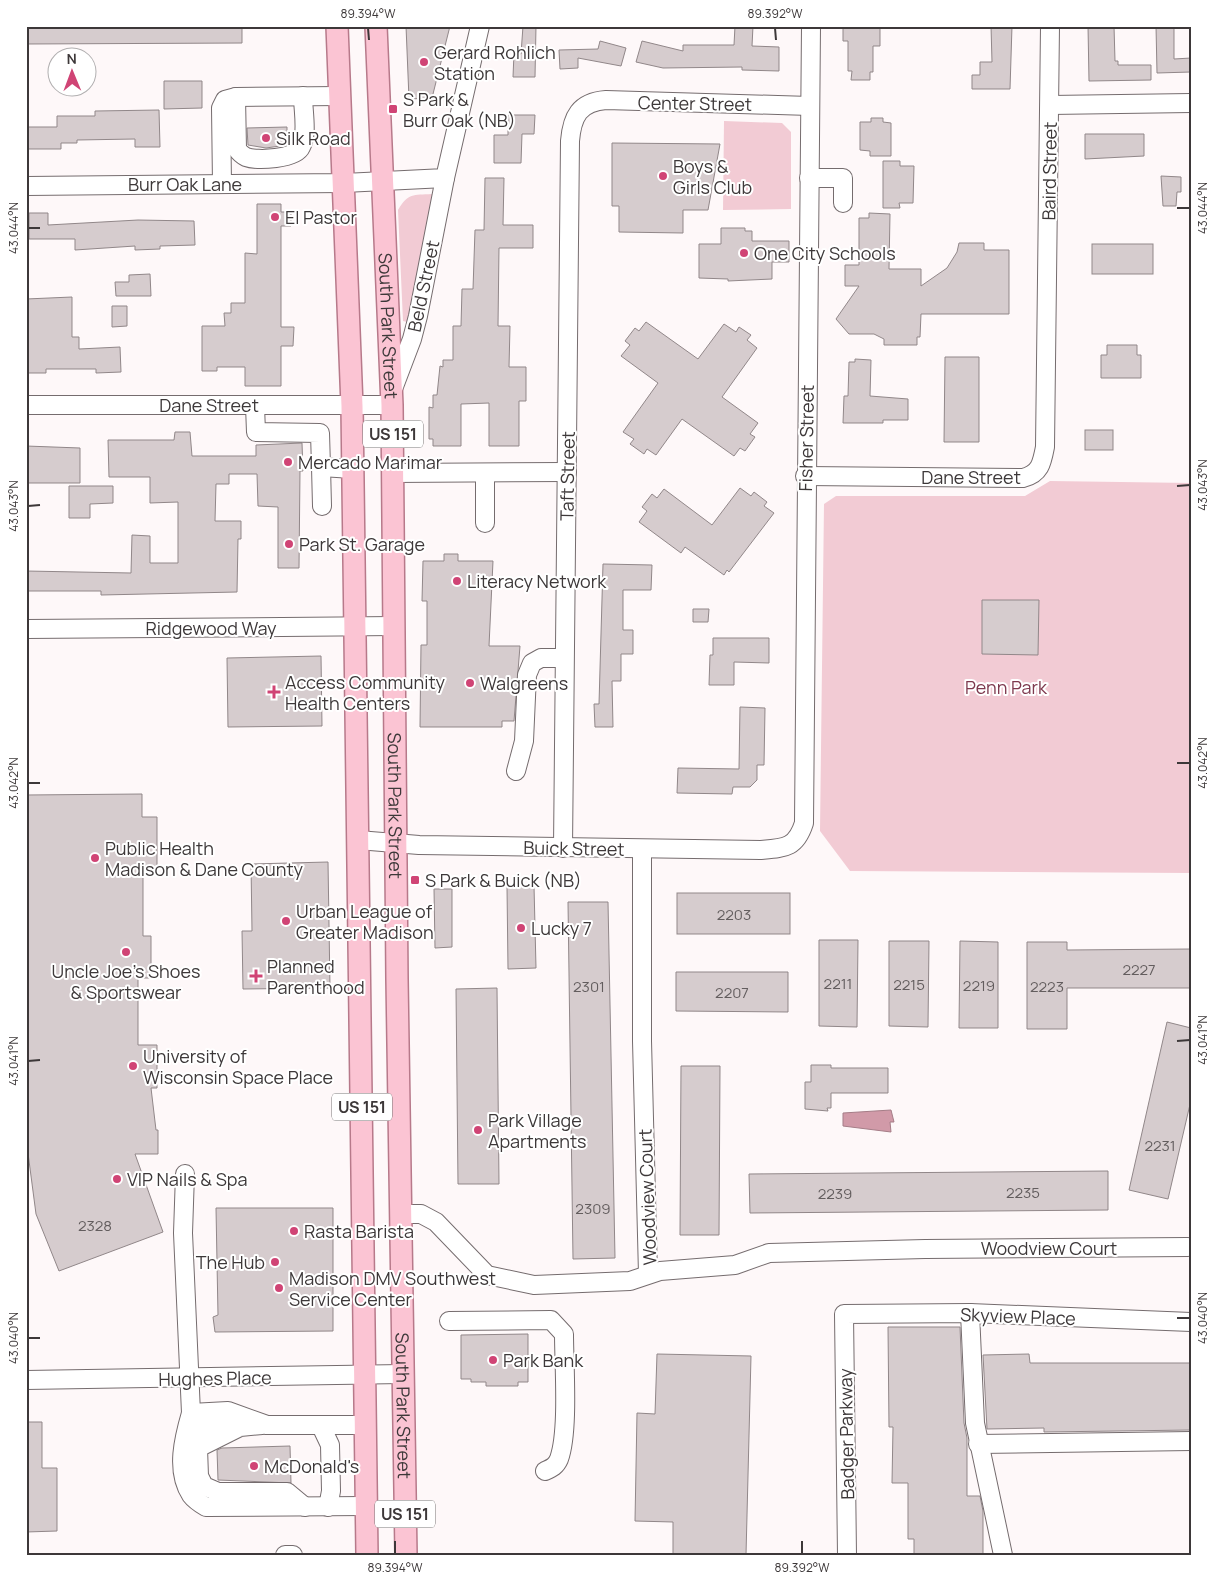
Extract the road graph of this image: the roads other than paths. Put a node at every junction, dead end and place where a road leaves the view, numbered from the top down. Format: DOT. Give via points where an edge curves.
graph roads {
  1 [pos="337,26"];
  2 [pos="376,26"];
  3 [pos="480,26"];
  4 [pos="811,26"];
  5 [pos="1050,26"];
  6 [pos="303,96"];
  7 [pos="340,96"];
  8 [pos="236,97"];
  9 [pos="1191,103"];
  10 [pos="1050,104"];
  11 [pos="810,106"];
  12 [pos="581,108"];
  13 [pos="445,178"];
  14 [pos="809,178"];
  15 [pos="382,182"];
  16 [pos="344,183"];
  17 [pos="222,184"];
  18 [pos="26,186"];
  19 [pos="843,203"];
  20 [pos="1046,316"];
  21 [pos="392,398"];
  22 [pos="26,406"];
  23 [pos="255,406"];
  24 [pos="352,406"];
  25 [pos="321,468"];
  26 [pos="353,469"];
  27 [pos="567,472"];
  28 [pos="393,473"];
  29 [pos="485,473"];
  30 [pos="806,476"];
  31 [pos="322,506"];
  32 [pos="485,523"];
  33 [pos="395,626"];
  34 [pos="356,627"];
  35 [pos="26,629"];
  36 [pos="564,658"];
  37 [pos="516,771"];
  38 [pos="358,840"];
  39 [pos="396,842"];
  40 [pos="789,846"];
  41 [pos="563,848"];
  42 [pos="642,849"];
  43 [pos="185,1174"];
  44 [pos="402,1214"];
  45 [pos="1188,1248"];
  46 [pos="648,1274"];
  47 [pos="970,1313"];
  48 [pos="844,1314"];
  49 [pos="449,1321"];
  50 [pos="1191,1322"];
  51 [pos="364,1374"];
  52 [pos="403,1374"];
  53 [pos="191,1379"];
  54 [pos="26,1380"];
  55 [pos="191,1412"];
  56 [pos="267,1425"];
  57 [pos="366,1425"];
  58 [pos="321,1426"];
  59 [pos="1191,1441"];
  60 [pos="978,1444"];
  61 [pos="545,1471"];
  62 [pos="366,1506"];
  63 [pos="305,1507"];
  64 [pos="328,1507"];
  65 [pos="285,1555"];
  66 [pos="293,1555"];
  67 [pos="367,1555"];
  68 [pos="406,1555"];
  69 [pos="847,1555"];
  70 [pos="1004,1555"];
  1 -- 7 [label="main road, US 151"];
  2 -- 15 [label="main road, South Park Street / US 151"];
  3 -- 13 [label="street, Beld Street"];
  4 -- 11 [label="street, Fisher Street"];
  5 -- 10 [label="street, Baird Street"];
  6 -- 7 [label="street"];
  6 -- 8 [label="street"];
  6 -- 8 [label="street" via="304,140 299,151 289,157 250,158 237,149"];
  7 -- 16 [label="main road, US 151"];
  8 -- 17 [label="street" via="225,100 221,108"];
  9 -- 10 [label="street"];
  10 -- 20 [label="street, Baird Street"];
  11 -- 12 [label="street, Center Street" via="606,100"];
  11 -- 14 [label="street, Fisher Street"];
  12 -- 27 [label="street, Taft Street" via="572,121 570,141"];
  13 -- 15 [label="street"];
  13 -- 21 [label="street, Beld Street" via="418,316"];
  14 -- 19 [label="street" via="843,178"];
  14 -- 30 [label="street, Fisher Street"];
  15 -- 16 [label="street"];
  15 -- 21 [label="main road, South Park Street / US 151"];
  16 -- 17 [label="street, Burr Oak Lane"];
  16 -- 24 [label="main road, US 151"];
  17 -- 18 [label="street, Burr Oak Lane"];
  20 -- 30 [label="street, Dane Street" via="1045,447 1041,466 1030,476"];
  21 -- 24 [label="street, Dane Street"];
  21 -- 28 [label="main road, South Park Street / US 151"];
  22 -- 23 [label="street, Dane Street"];
  23 -- 24 [label="street, Dane Street"];
  23 -- 25 [label="street" via="256,432 320,433"];
  24 -- 26 [label="main road, US 151"];
  25 -- 26 [label="street"];
  25 -- 31 [label="street"];
  26 -- 34 [label="main road, US 151"];
  27 -- 29 [label="street"];
  27 -- 36 [label="street, Taft Street"];
  28 -- 29 [label="street"];
  28 -- 33 [label="main road, South Park Street / US 151"];
  29 -- 32 [label="street"];
  30 -- 40 [label="street, Fisher Street" via="804,823"];
  33 -- 34 [label="street, Ridgewood Way"];
  33 -- 39 [label="main road, South Park Street / US 151"];
  34 -- 35 [label="street, Ridgewood Way"];
  34 -- 38 [label="main road, US 151"];
  36 -- 37 [label="street" via="540,658 532,663 527,675 524,741"];
  36 -- 41 [label="street, Taft Street"];
  38 -- 39 [label="street, Buick Street"];
  38 -- 51 [label="main road, US 151"];
  39 -- 41 [label="street, Buick Street"];
  39 -- 44 [label="main road, South Park Street / US 151"];
  40 -- 42 [label="street, Buick Street" via="761,850"];
  41 -- 42 [label="street, Buick Street"];
  42 -- 46 [label="street, Woodview Court" via="642,1040"];
  43 -- 53 [label="street" via="182,1233"];
  44 -- 46 [label="street" via="421,1214 436,1222 487,1275 534,1285 630,1281"];
  44 -- 52 [label="main road, South Park Street / US 151"];
  45 -- 46 [label="street, Woodview Court" via="769,1253 735,1265 660,1270"];
  47 -- 48 [label="street, Skyview Place"];
  47 -- 50 [label="street, Skyview Place"];
  47 -- 60 [label="street"];
  48 -- 69 [label="street, Badger Parkway"];
  49 -- 61 [label="street" via="551,1320 564,1334 564,1433 559,1458 554,1467"];
  51 -- 52 [label="street, Hughes Place"];
  51 -- 53 [label="street, Hughes Place"];
  51 -- 57 [label="main road, US 151"];
  52 -- 68 [label="main road, South Park Street / US 151"];
  53 -- 54 [label="street, Hughes Place"];
  53 -- 55 [label="street"];
  55 -- 56 [label="street" via="228,1411"];
  55 -- 63 [label="street" via="182,1457 191,1495 206,1507"];
  56 -- 58 [label="street"];
  56 -- 63 [label="street" via="238,1428 198,1448 199,1476 204,1486 218,1492 287,1492"];
  57 -- 58 [label="street"];
  57 -- 62 [label="main road, US 151"];
  58 -- 64 [label="street" via="330,1445"];
  59 -- 60 [label="street"];
  60 -- 70 [label="street" via="994,1501"];
  62 -- 64 [label="street"];
  62 -- 67 [label="main road, US 151"];
  63 -- 64 [label="street"];
  65 -- 66 [label="street"];
}
